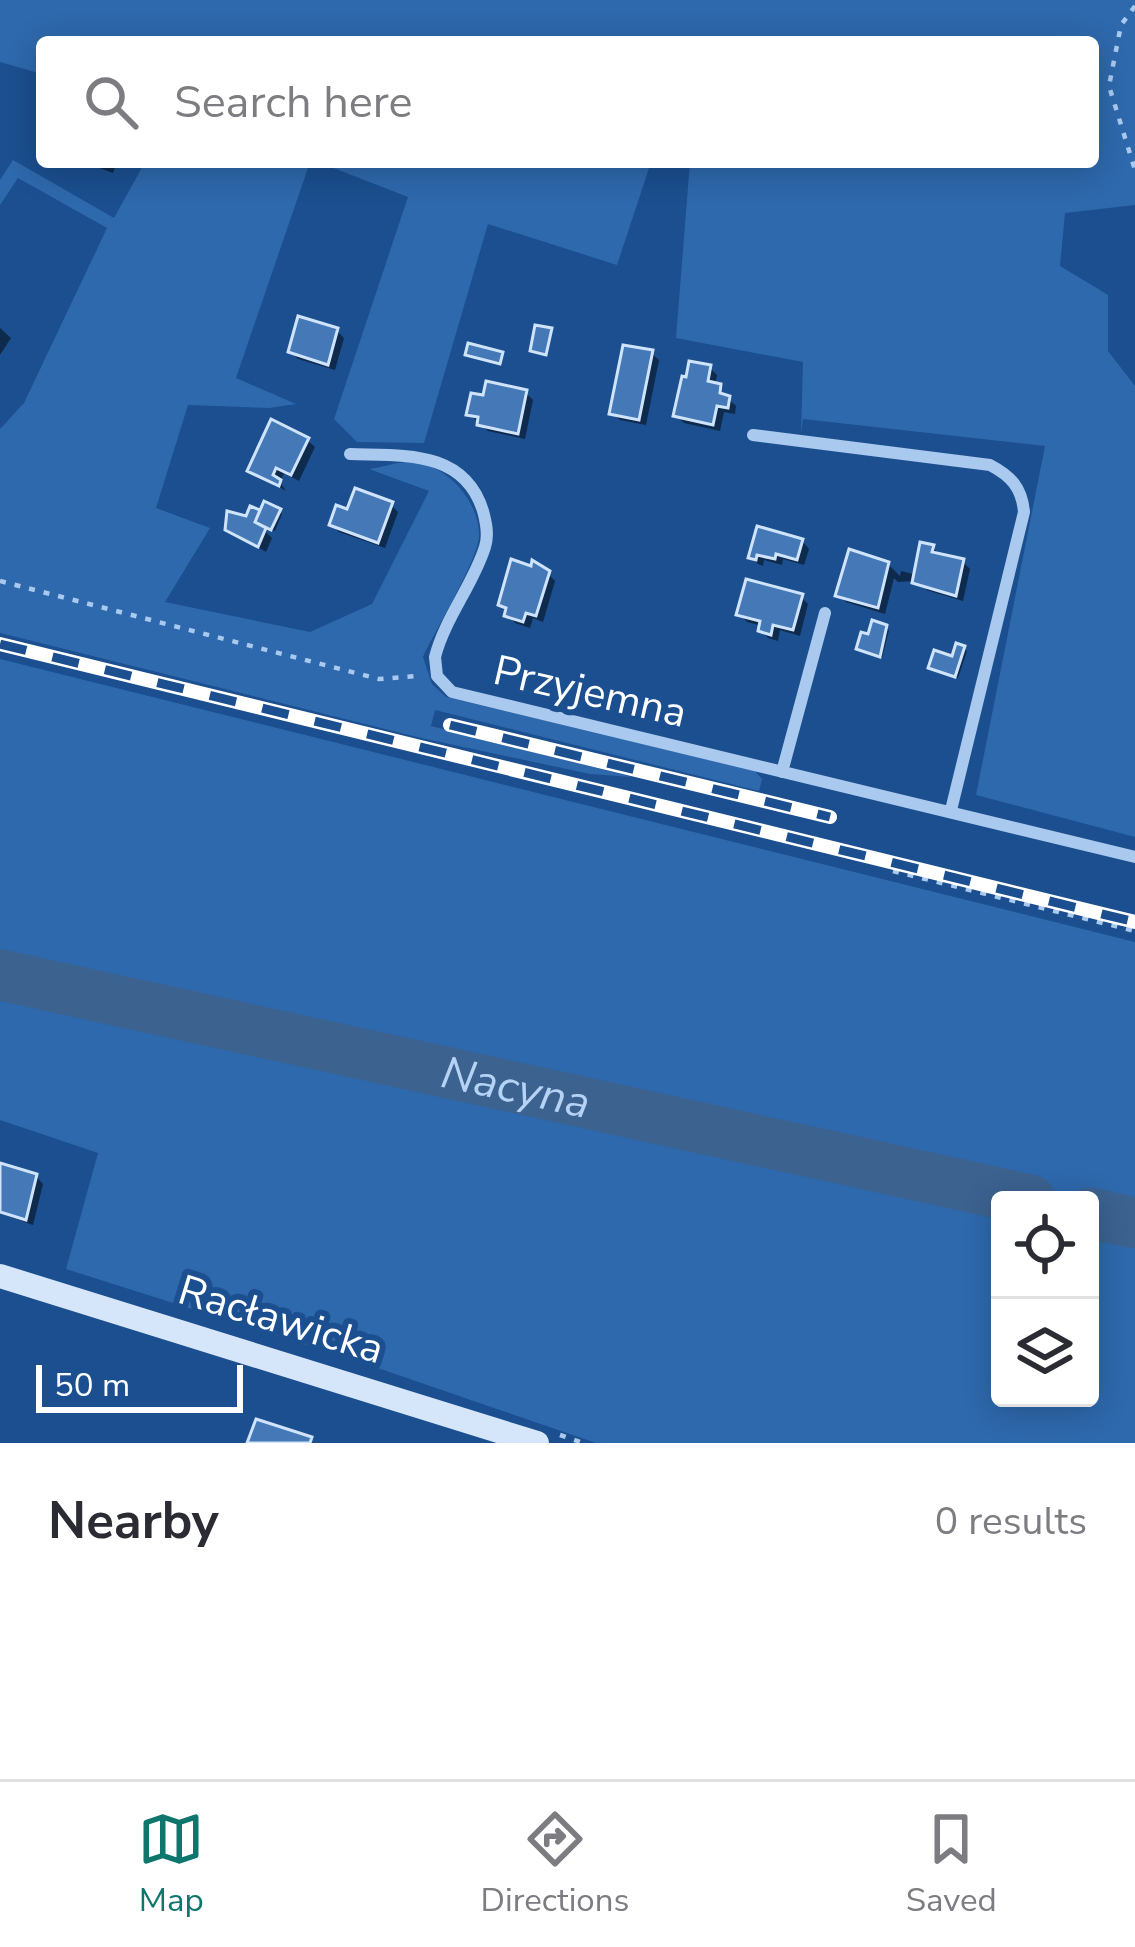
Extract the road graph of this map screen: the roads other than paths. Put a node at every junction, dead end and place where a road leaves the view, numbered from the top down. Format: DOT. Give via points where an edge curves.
graph roads {
  1 [pos="752,435"];
  2 [pos="350,454"];
  3 [pos="825,613"];
  4 [pos="782,772"];
  5 [pos="951,810"];
  6 [pos="1135,857"];
  7 [pos="0,1276"];
  8 [pos="538,1443"];
  1 -- 5 [label="street" via="990,465 1023,496"];
  2 -- 4 [label="street, Przyjemna" via="426,457 462,475 479,500 486,547 436,650 444,687"];
  3 -- 4 [label="street"];
  4 -- 5 [label="street, Przyjemna"];
  5 -- 6 [label="street, Przyjemna"];
  7 -- 8 [label="street, Racławicka"];
}
